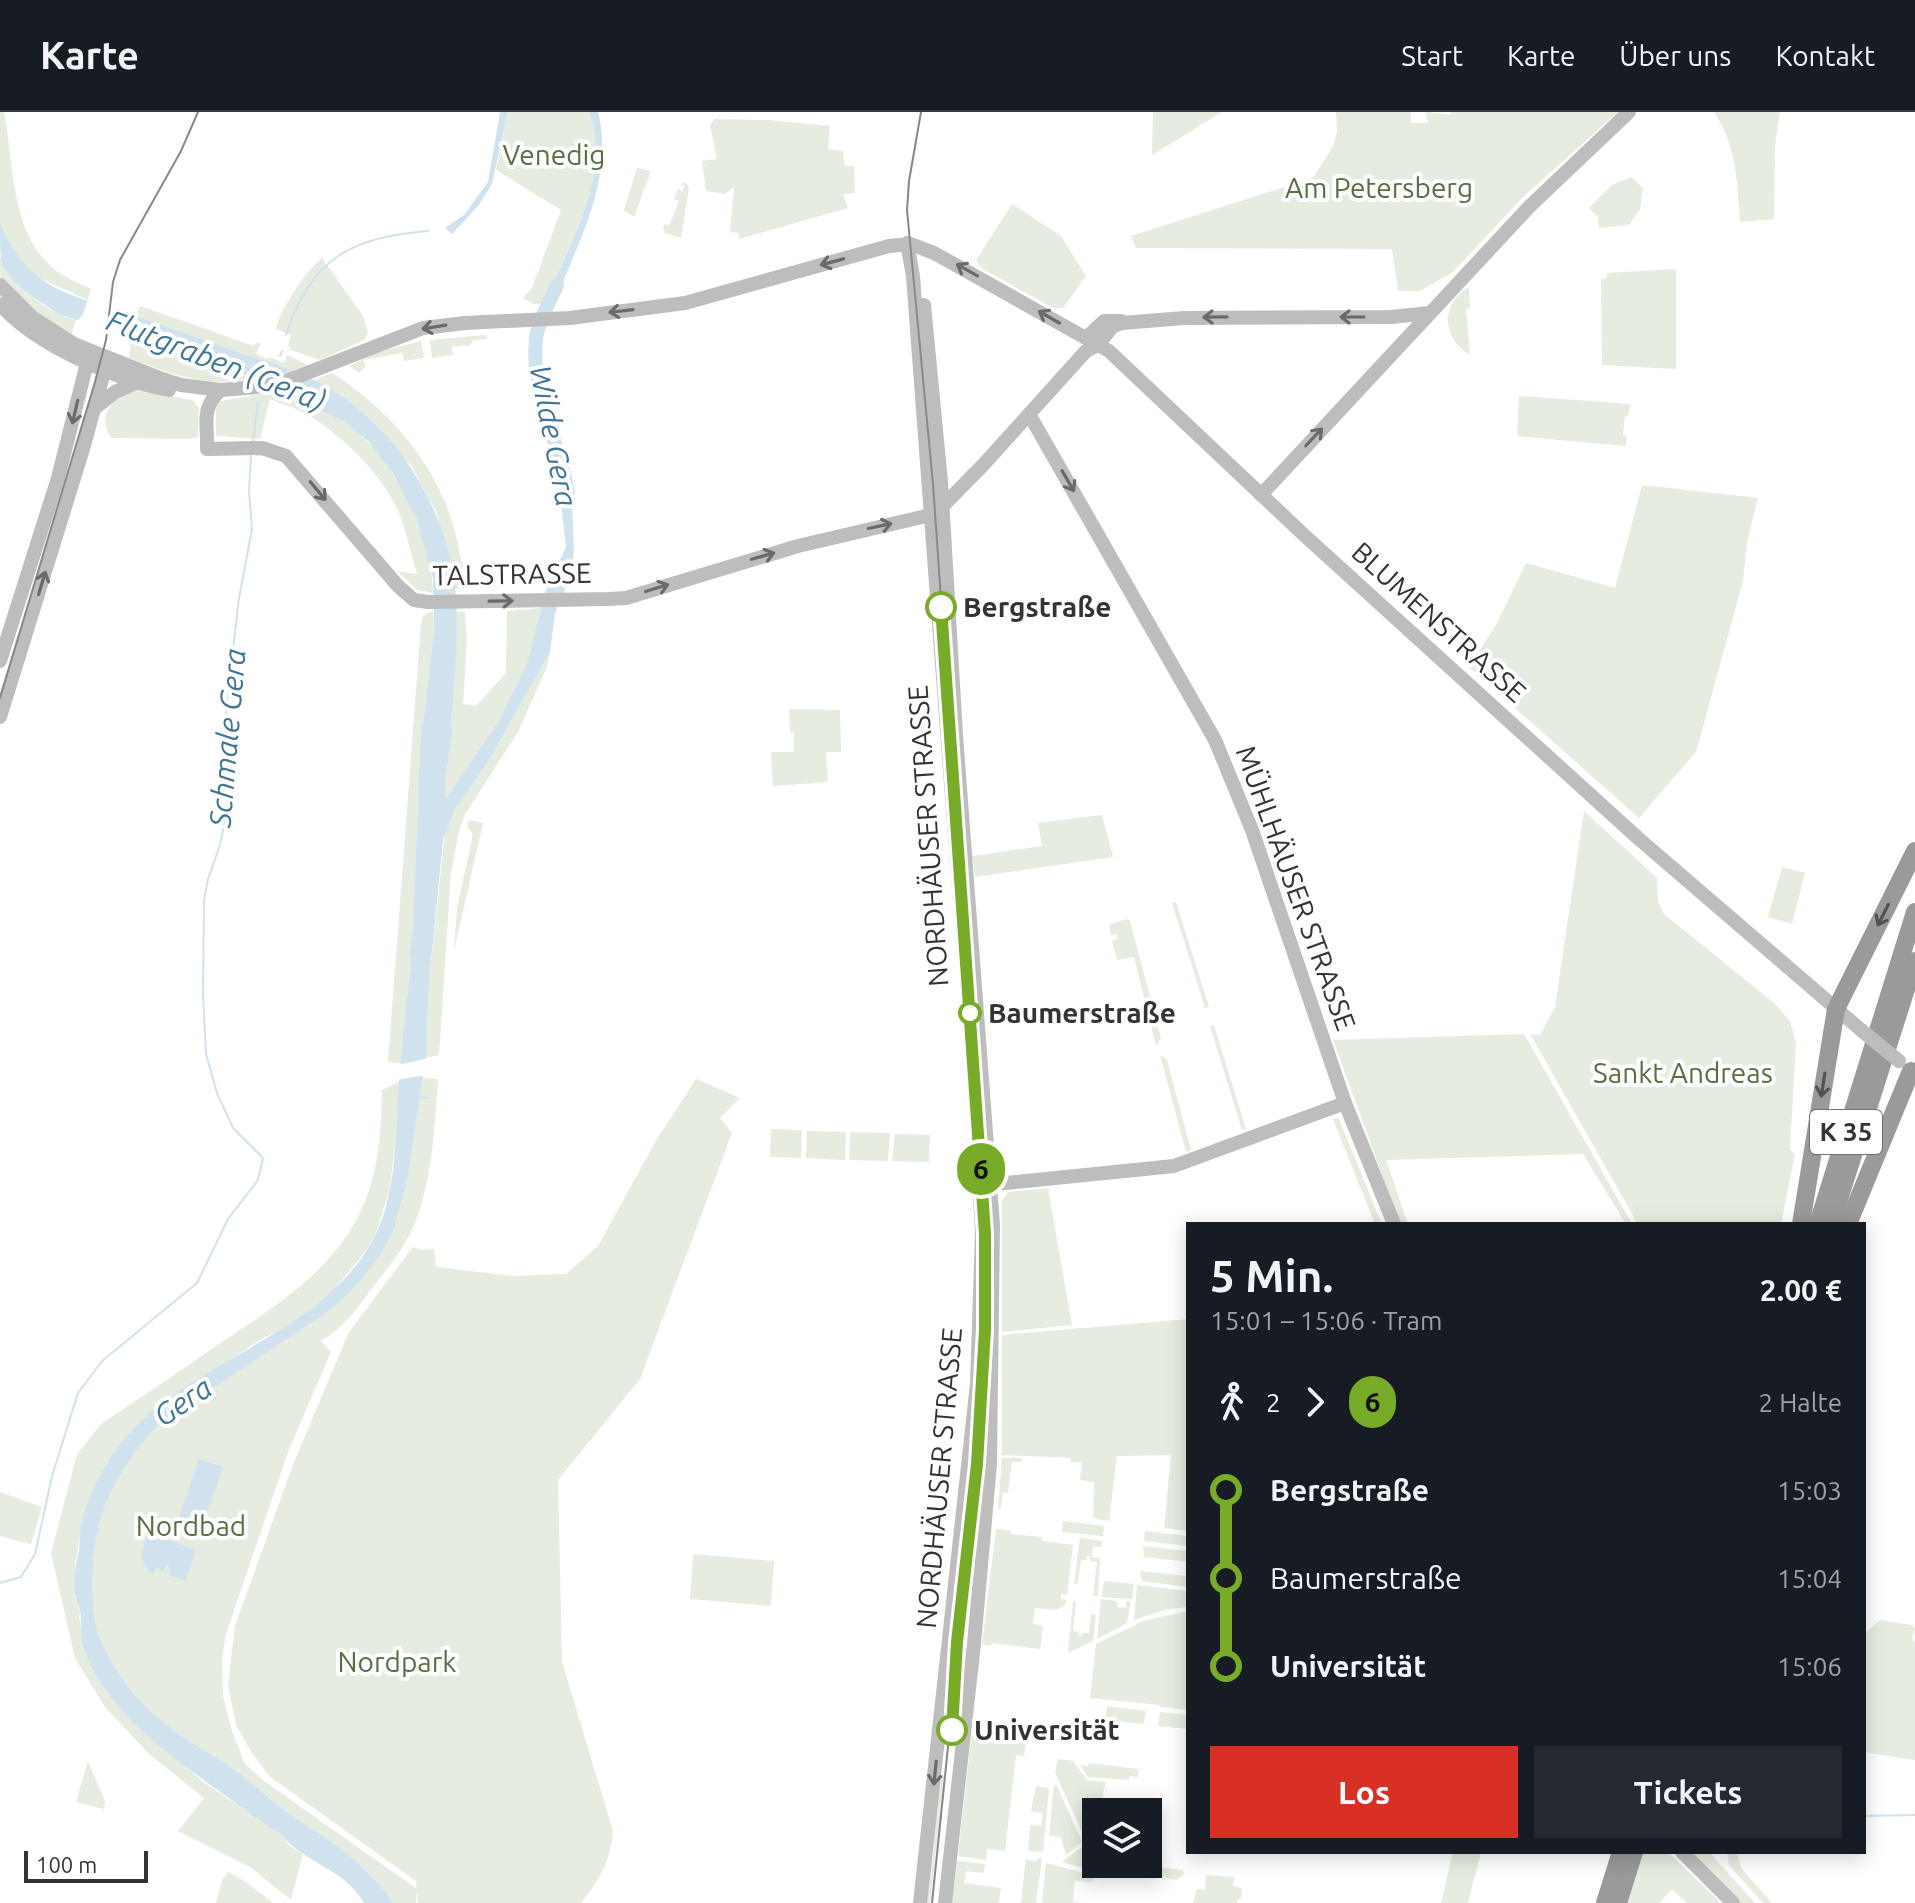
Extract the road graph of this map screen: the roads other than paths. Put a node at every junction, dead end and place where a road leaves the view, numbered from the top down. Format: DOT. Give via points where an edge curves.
graph roads {
  1 [pos="1629,112"];
  2 [pos="913,244"];
  3 [pos="0,285"];
  4 [pos="0,304"];
  5 [pos="1430,313"];
  6 [pos="1133,320"];
  7 [pos="1092,342"];
  8 [pos="88,356"];
  9 [pos="107,364"];
  10 [pos="138,382"];
  11 [pos="221,390"];
  12 [pos="207,408"];
  13 [pos="94,409"];
  14 [pos="1029,414"];
  15 [pos="1261,495"];
  16 [pos="937,512"];
  17 [pos="0,661"];
  18 [pos="0,717"];
  19 [pos="1915,851"];
  20 [pos="1915,912"];
  21 [pos="1915,961"];
  22 [pos="1836,1009"];
  23 [pos="1892,1054"];
  24 [pos="1915,1092"];
  25 [pos="1345,1103"];
  26 [pos="1896,1107"];
  27 [pos="986,1185"];
  28 [pos="1393,1222"];
  29 [pos="1801,1222"];
  30 [pos="1819,1222"];
  31 [pos="1832,1222"];
  32 [pos="1849,1222"];
  33 [pos="1620,1854"];
  34 [pos="1633,1854"];
  35 [pos="1684,1854"];
  36 [pos="920,1903"];
  37 [pos="945,1903"];
  38 [pos="1605,1903"];
  39 [pos="1618,1903"];
  40 [pos="1733,1903"];
  1 -- 5 [label="main road" via="1529,207"];
  7 -- 2 [label="main road, BLUMENSTRASSE, one-way"];
  2 -- 11 [label="main road, one-way" via="889,246 685,303 423,328 317,370 258,387"];
  2 -- 16 [label="main road, NORDHÄUSER STRASSE"];
  3 -- 8 [label="main road" via="49,330"];
  4 -- 8 [label="main road" via="34,333"];
  5 -- 6 [label="main road, one-way"];
  15 -- 5 [label="main road, one-way"];
  6 -- 7 [label="main road" via="1113,326"];
  6 -- 7 [label="main road" via="1104,321"];
  7 -- 14 [label="main road"];
  7 -- 15 [label="main road, BLUMENSTRASSE" via="1109,351"];
  8 -- 9 [label="main road"];
  8 -- 17 [label="main road, one-way" via="58,478"];
  9 -- 10 [label="main road"];
  9 -- 11 [label="main road" via="181,385"];
  9 -- 13 [label="main road"];
  10 -- 12 [label="main road" via="196,395"];
  10 -- 13 [label="main road"];
  11 -- 12 [label="main road"];
  12 -- 16 [label="main road, TALSTRASSE, one-way" via="207,449 251,447 286,456 398,586 414,600 428,602 626,598"];
  18 -- 13 [label="main road, one-way"];
  14 -- 16 [label="main road"];
  14 -- 25 [label="main road, MÜHLHÄUSER STRASSE, one-way" via="1215,740 1262,859"];
  15 -- 22 [label="main road, BLUMENSTRASSE" via="1639,839"];
  16 -- 27 [label="main road, NORDHÄUSER STRASSE"];
  19 -- 22 [label="highway, one-way"];
  20 -- 23 [label="highway, K 35"];
  21 -- 23 [label="highway, K 35"];
  22 -- 23 [label="main road, BLUMENSTRASSE"];
  22 -- 29 [label="highway, one-way"];
  23 -- 26 [label="highway"];
  23 -- 30 [label="highway, K 35"];
  23 -- 31 [label="highway, K 35"];
  24 -- 26 [label="highway"];
  25 -- 27 [label="main road" via="1174,1166"];
  25 -- 28 [label="main road, MÜHLHÄUSER STRASSE"];
  26 -- 32 [label="highway"];
  27 -- 36 [label="main road, NORDHÄUSER STRASSE, one-way" via="977,1384"];
  27 -- 37 [label="main road, NORDHÄUSER STRASSE" via="990,1464"];
  33 -- 38 [label="highway"];
  34 -- 39 [label="highway"];
  35 -- 40 [label="main road"];
}
